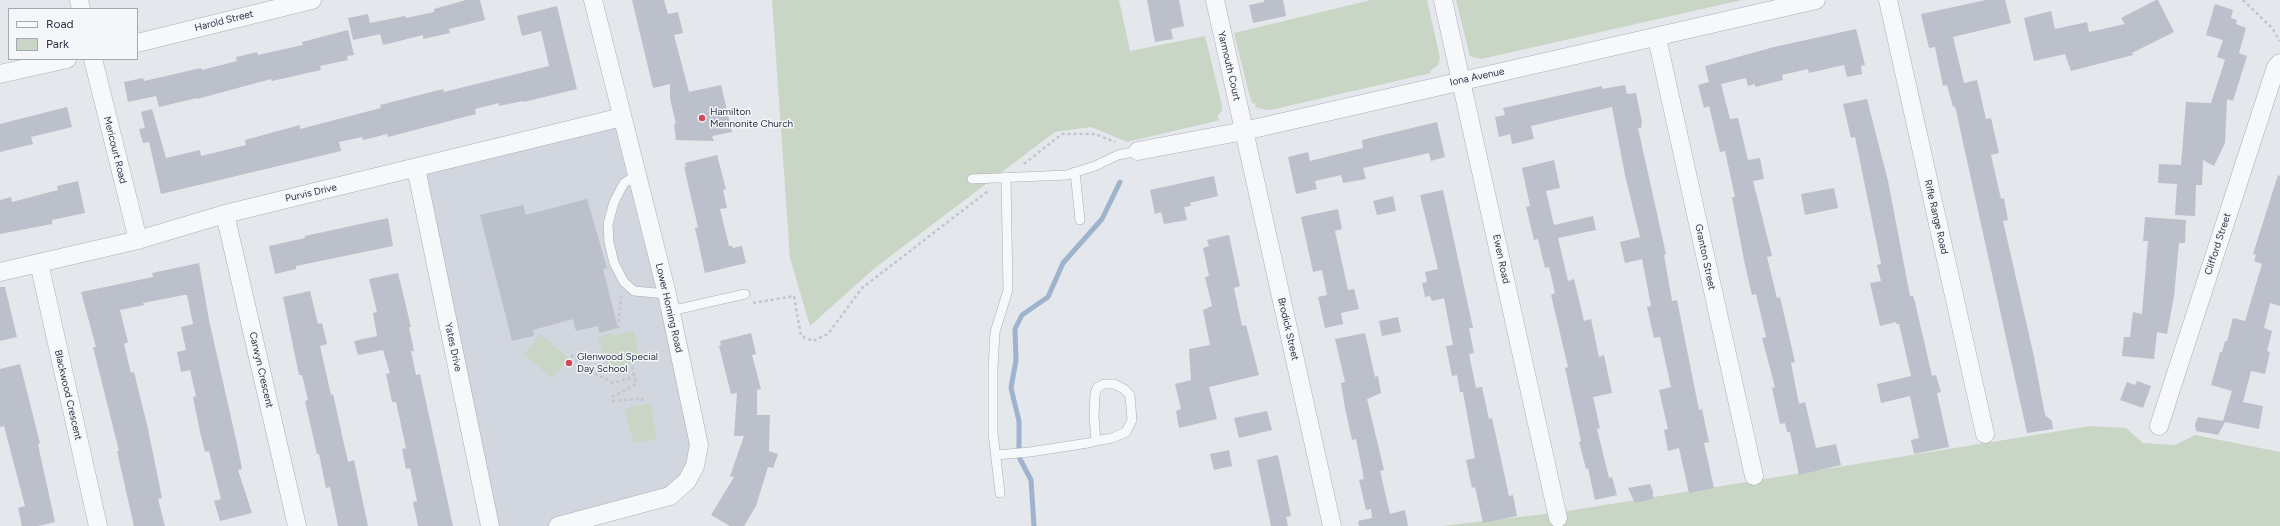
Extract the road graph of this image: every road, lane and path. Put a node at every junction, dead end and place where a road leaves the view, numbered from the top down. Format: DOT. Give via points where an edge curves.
graph roads {
  1 [pos="312,0"];
  2 [pos="593,0"];
  3 [pos="1215,0"];
  4 [pos="1443,0"];
  5 [pos="1816,0"];
  6 [pos="1888,0"];
  7 [pos="2243,0"];
  8 [pos="1781,4"];
  9 [pos="1657,38"];
  10 [pos="2280,41"];
  11 [pos="138,42"];
  12 [pos="63,60"];
  13 [pos="93,60"];
  14 [pos="2280,63"];
  15 [pos="0,74"];
  16 [pos="1461,80"];
  17 [pos="622,117"];
  18 [pos="1244,131"];
  19 [pos="1138,151"];
  20 [pos="416,168"];
  21 [pos="1075,172"];
  22 [pos="637,175"];
  23 [pos="1006,178"];
  24 [pos="972,179"];
  25 [pos="225,214"];
  26 [pos="1080,220"];
  27 [pos="138,240"];
  28 [pos="39,263"];
  29 [pos="0,272"];
  30 [pos="624,282"];
  31 [pos="745,294"];
  32 [pos="668,302"];
  33 [pos="618,328"];
  34 [pos="571,355"];
  35 [pos="632,367"];
  36 [pos="634,377"];
  37 [pos="642,402"];
  38 [pos="2159,426"];
  39 [pos="1985,434"];
  40 [pos="1096,441"];
  41 [pos="996,455"];
  42 [pos="1754,476"];
  43 [pos="1000,493"];
  44 [pos="1558,518"];
  45 [pos="98,526"];
  46 [pos="297,526"];
  47 [pos="490,526"];
  48 [pos="558,526"];
  49 [pos="1332,526"];
  1 -- 11 [label="street, Harold Street"];
  2 -- 17 [label="street, Lower Horning Road"];
  3 -- 18 [label="street, Yarmouth Court"];
  4 -- 16 [label="street, Ewen Road"];
  5 -- 8 [label="street, Iona Avenue"];
  6 -- 39 [label="street, Rifle Range Road"];
  7 -- 10 [label="path" via="2272,28"];
  8 -- 9 [label="street, Iona Avenue"];
  9 -- 16 [label="street, Iona Avenue"];
  9 -- 42 [label="street, Granton Street"];
  12 -- 15 [label="street"];
  13 -- 27 [label="street, Mericourt Road"];
  14 -- 38 [label="street, Clifford Street" via="2276,67"];
  16 -- 18 [label="street, Iona Avenue"];
  16 -- 44 [label="street, Ewen Road"];
  17 -- 20 [label="street, Purvis Drive"];
  17 -- 22 [label="street, Lower Horning Road"];
  18 -- 19 [label="street, Iona Avenue"];
  18 -- 49 [label="street, Brodick Street"];
  19 -- 21 [label="lane" via="1118,155"];
  19 -- 23 [label="path" via="1095,134 1062,134"];
  20 -- 25 [label="street, Purvis Drive"];
  20 -- 47 [label="street, Yates Drive"];
  21 -- 23 [label="lane"];
  21 -- 26 [label="lane"];
  22 -- 30 [label="lane" via="624,183 614,202 608,224 614,263"];
  22 -- 32 [label="street, Lower Horning Road"];
  23 -- 24 [label="lane"];
  23 -- 31 [label="path" via="862,288 828,334 813,341 801,336 794,296 753,303"];
  23 -- 41 [label="lane" via="1008,290 995,332 992,414"];
  25 -- 27 [label="street, Purvis Drive"];
  25 -- 46 [label="street, Carwyn Crescent"];
  27 -- 28 [label="street, Purvis Drive"];
  28 -- 29 [label="street, Purvis Drive"];
  28 -- 45 [label="street, Blackwood Crescent"];
  30 -- 32 [label="lane" via="634,291"];
  30 -- 33 [label="path" via="618,312"];
  31 -- 32 [label="lane"];
  32 -- 48 [label="street, Lower Horning Road" via="699,445 695,466 687,481 670,496"];
  34 -- 36 [label="path" via="589,370 613,383"];
  35 -- 36 [label="path"];
  36 -- 37 [label="path" via="636,384 612,397 613,401 642,398"];
  40 -- 40 [label="lane" via="1126,432 1132,420 1130,395 1114,384 1104,384 1097,388 1095,394"];
  40 -- 41 [label="lane"];
  41 -- 43 [label="lane"];
}
